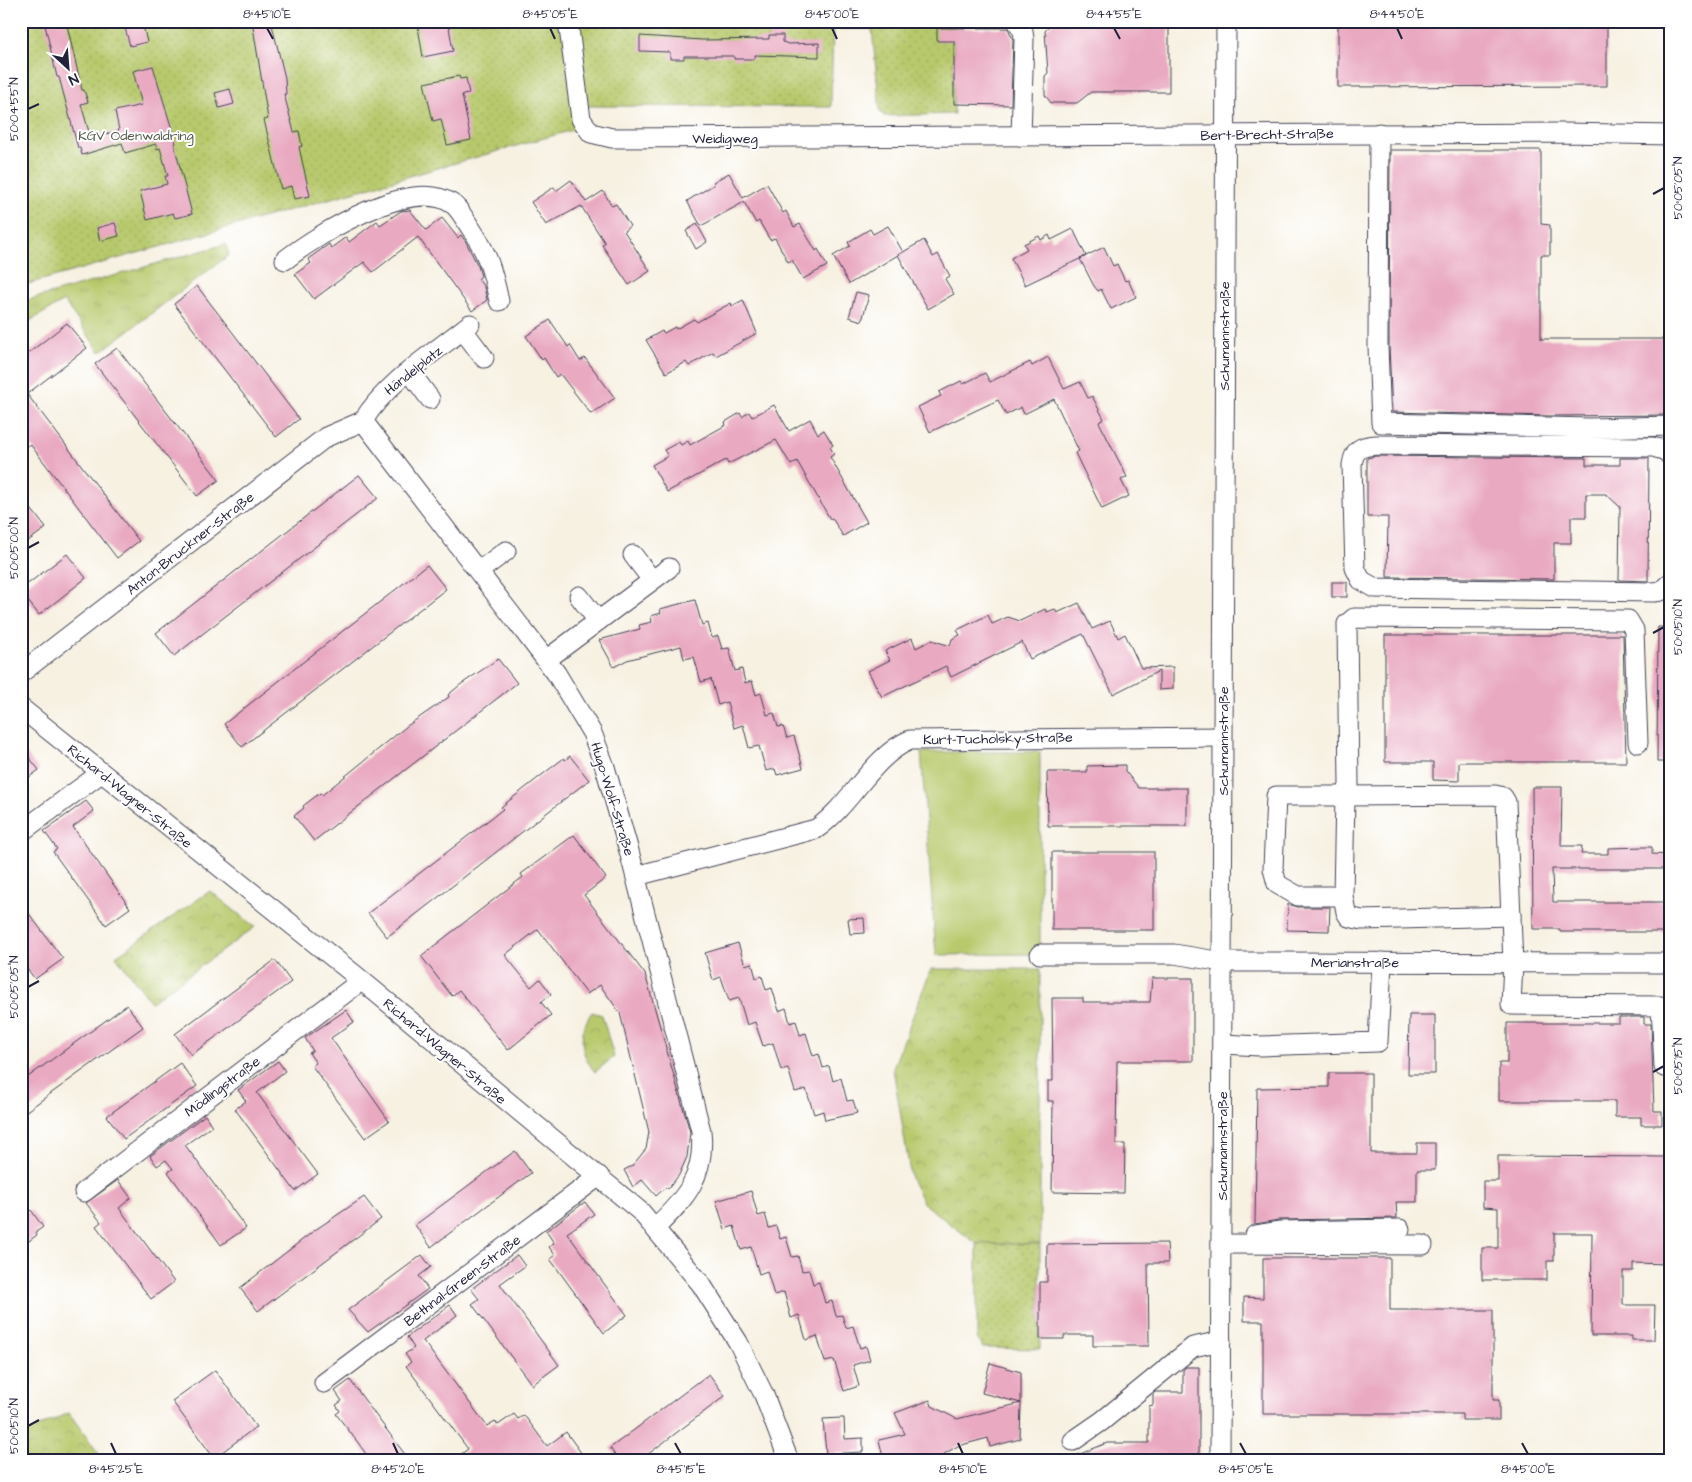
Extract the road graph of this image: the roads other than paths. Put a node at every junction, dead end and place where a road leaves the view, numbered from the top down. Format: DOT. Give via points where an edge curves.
graph roads {
  1 [pos="568,21"];
  2 [pos="1017,21"];
  3 [pos="1226,21"];
  4 [pos="1379,133"];
  5 [pos="1224,135"];
  6 [pos="1671,135"];
  7 [pos="1021,136"];
  8 [pos="864,138"];
  9 [pos="285,260"];
  10 [pos="499,301"];
  11 [pos="484,358"];
  12 [pos="410,372"];
  13 [pos="430,399"];
  14 [pos="363,421"];
  15 [pos="1671,426"];
  16 [pos="1671,457"];
  17 [pos="506,551"];
  18 [pos="633,556"];
  19 [pos="669,568"];
  20 [pos="479,571"];
  21 [pos="652,580"];
  22 [pos="1668,588"];
  23 [pos="579,596"];
  24 [pos="598,621"];
  25 [pos="546,660"];
  26 [pos="21,673"];
  27 [pos="21,708"];
  28 [pos="1222,737"];
  29 [pos="1638,743"];
  30 [pos="101,773"];
  31 [pos="1345,796"];
  32 [pos="21,832"];
  33 [pos="636,876"];
  34 [pos="1342,896"];
  35 [pos="1512,916"];
  36 [pos="1040,954"];
  37 [pos="1223,962"];
  38 [pos="1382,962"];
  39 [pos="1513,962"];
  40 [pos="1671,963"];
  41 [pos="361,981"];
  42 [pos="1223,1044"];
  43 [pos="1664,1067"];
  44 [pos="599,1176"];
  45 [pos="84,1192"];
  46 [pos="656,1228"];
  47 [pos="1400,1229"];
  48 [pos="1221,1238"];
  49 [pos="1424,1245"];
  50 [pos="1220,1341"];
  51 [pos="324,1382"];
  52 [pos="1073,1441"];
  53 [pos="789,1461"];
  54 [pos="1220,1461"];
  1 -- 8 [label="street, Weidigweg" via="580,118 587,130 596,135 622,138"];
  2 -- 7 [label="street" via="1024,39"];
  3 -- 5 [label="street, Schumannstraße"];
  4 -- 5 [label="street, Bert-Brecht-Straße"];
  4 -- 6 [label="street, Bert-Brecht-Straße"];
  4 -- 15 [label="street" via="1381,423 1590,428"];
  5 -- 7 [label="street, Bert-Brecht-Straße"];
  5 -- 28 [label="street, Schumannstraße"];
  7 -- 8 [label="street, Bert-Brecht-Straße"];
  9 -- 10 [label="street" via="324,232 361,214 415,196 430,195 455,206 466,220 492,267"];
  11 -- 12 [label="street, Händelplatz" via="466,327"];
  12 -- 13 [label="street"];
  12 -- 14 [label="street, Händelplatz" via="380,397"];
  14 -- 20 [label="street, Hugo-Wolf-Straße"];
  14 -- 26 [label="street, Anton-Bruckner-Straße" via="326,437"];
  16 -- 22 [label="street" via="1666,451 1652,447 1376,445 1359,448 1352,465 1355,568 1367,585 1395,590"];
  17 -- 20 [label="street"];
  18 -- 21 [label="street"];
  19 -- 21 [label="street"];
  20 -- 25 [label="street, Hugo-Wolf-Straße"];
  21 -- 24 [label="street"];
  23 -- 24 [label="street"];
  24 -- 25 [label="street"];
  25 -- 33 [label="street, Hugo-Wolf-Straße" via="577,705 600,750"];
  27 -- 30 [label="street, Richard-Wagner-Straße"];
  28 -- 33 [label="street, Kurt-Tucholsky-Straße" via="910,740 891,751 833,815 816,829"];
  28 -- 37 [label="street, Schumannstraße"];
  29 -- 31 [label="street" via="1634,630 1628,620 1354,618 1347,624 1349,786"];
  30 -- 32 [label="street"];
  30 -- 41 [label="street, Richard-Wagner-Straße"];
  31 -- 34 [label="street"];
  31 -- 34 [label="street" via="1276,796 1273,869 1277,884 1298,896"];
  31 -- 35 [label="street" via="1503,797 1506,802"];
  33 -- 46 [label="street, Hugo-Wolf-Straße" via="700,1120 702,1140 700,1165 692,1187"];
  34 -- 35 [label="street" via="1349,917 1362,920"];
  35 -- 39 [label="street"];
  36 -- 37 [label="street, Merianstraße" via="1174,954"];
  37 -- 38 [label="street, Merianstraße"];
  37 -- 42 [label="street, Schumannstraße"];
  38 -- 39 [label="street, Merianstraße"];
  38 -- 42 [label="street" via="1378,1042"];
  39 -- 40 [label="street, Merianstraße"];
  39 -- 43 [label="street" via="1511,1005 1661,1006"];
  41 -- 44 [label="street, Richard-Wagner-Straße"];
  41 -- 45 [label="street, Mödlingstraße"];
  42 -- 48 [label="street, Schumannstraße"];
  44 -- 46 [label="street, Richard-Wagner-Straße"];
  44 -- 51 [label="street, Bethnal-Green-Straße"];
  46 -- 53 [label="street, Richard-Wagner-Straße" via="701,1284 738,1342 768,1402"];
  47 -- 48 [label="street" via="1279,1231"];
  48 -- 49 [label="street"];
  48 -- 50 [label="street, Schumannstraße"];
  50 -- 52 [label="street" via="1193,1347"];
  50 -- 54 [label="street, Schumannstraße"];
}
